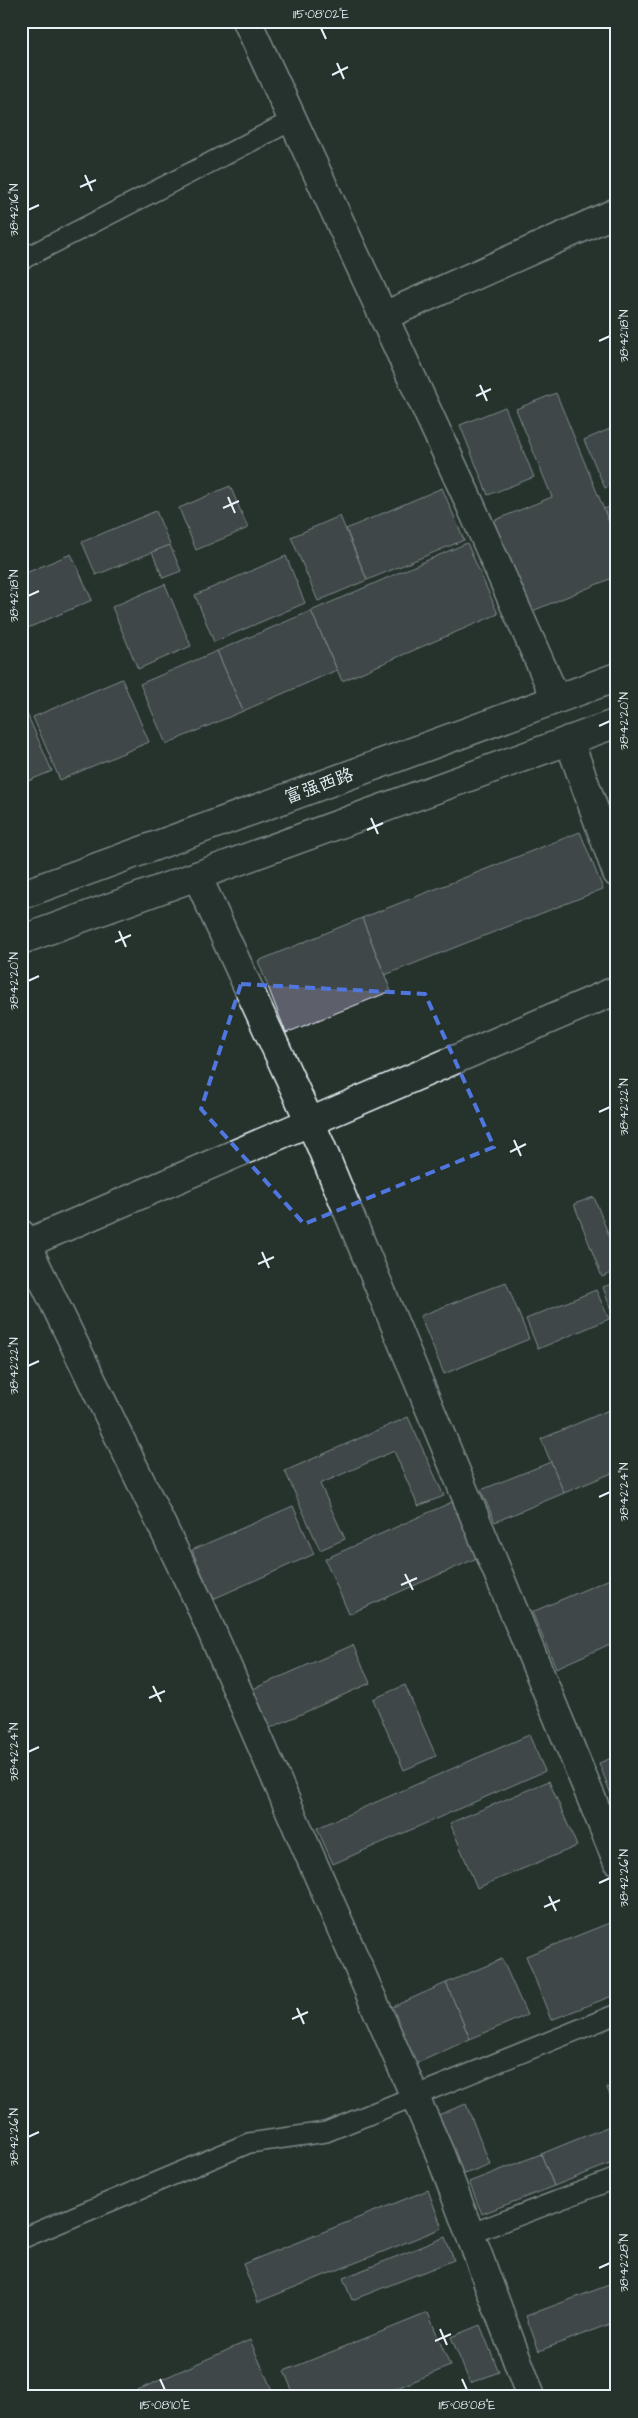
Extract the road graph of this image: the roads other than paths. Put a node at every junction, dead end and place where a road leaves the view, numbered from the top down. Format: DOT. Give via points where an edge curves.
graph roads {
  1 [pos="247,21"];
  2 [pos="293,120"];
  3 [pos="617,212"];
  4 [pos="21,260"];
  5 [pos="384,316"];
  6 [pos="617,677"];
  7 [pos="556,699"];
  8 [pos="617,723"];
  9 [pos="569,740"];
  10 [pos="617,873"];
  11 [pos="196,876"];
  12 [pos="21,895"];
  13 [pos="21,940"];
  14 [pos="617,990"];
  15 [pos="310,1122"];
  16 [pos="23,1242"];
  17 [pos="615,1849"];
  18 [pos="617,2014"];
  19 [pos="415,2096"];
  20 [pos="617,2178"];
  21 [pos="470,2234"];
  22 [pos="21,2239"];
  23 [pos="531,2397"];
  1 -- 2 [label="street"];
  2 -- 4 [label="lane"];
  2 -- 5 [label="street"];
  3 -- 5 [label="street"];
  5 -- 7 [label="street"];
  6 -- 7 [label="street, 富强西路"];
  7 -- 12 [label="street, 富强西路"];
  8 -- 9 [label="street"];
  9 -- 10 [label="street"];
  9 -- 11 [label="street"];
  11 -- 13 [label="street"];
  11 -- 15 [label="street"];
  14 -- 15 [label="street"];
  15 -- 16 [label="street"];
  15 -- 17 [label="street"];
  16 -- 19 [label="street" via="198,1600"];
  18 -- 19 [label="lane"];
  19 -- 21 [label="street"];
  19 -- 22 [label="lane" via="326,2132 249,2143"];
  20 -- 21 [label="lane"];
  21 -- 23 [label="street"];
}
